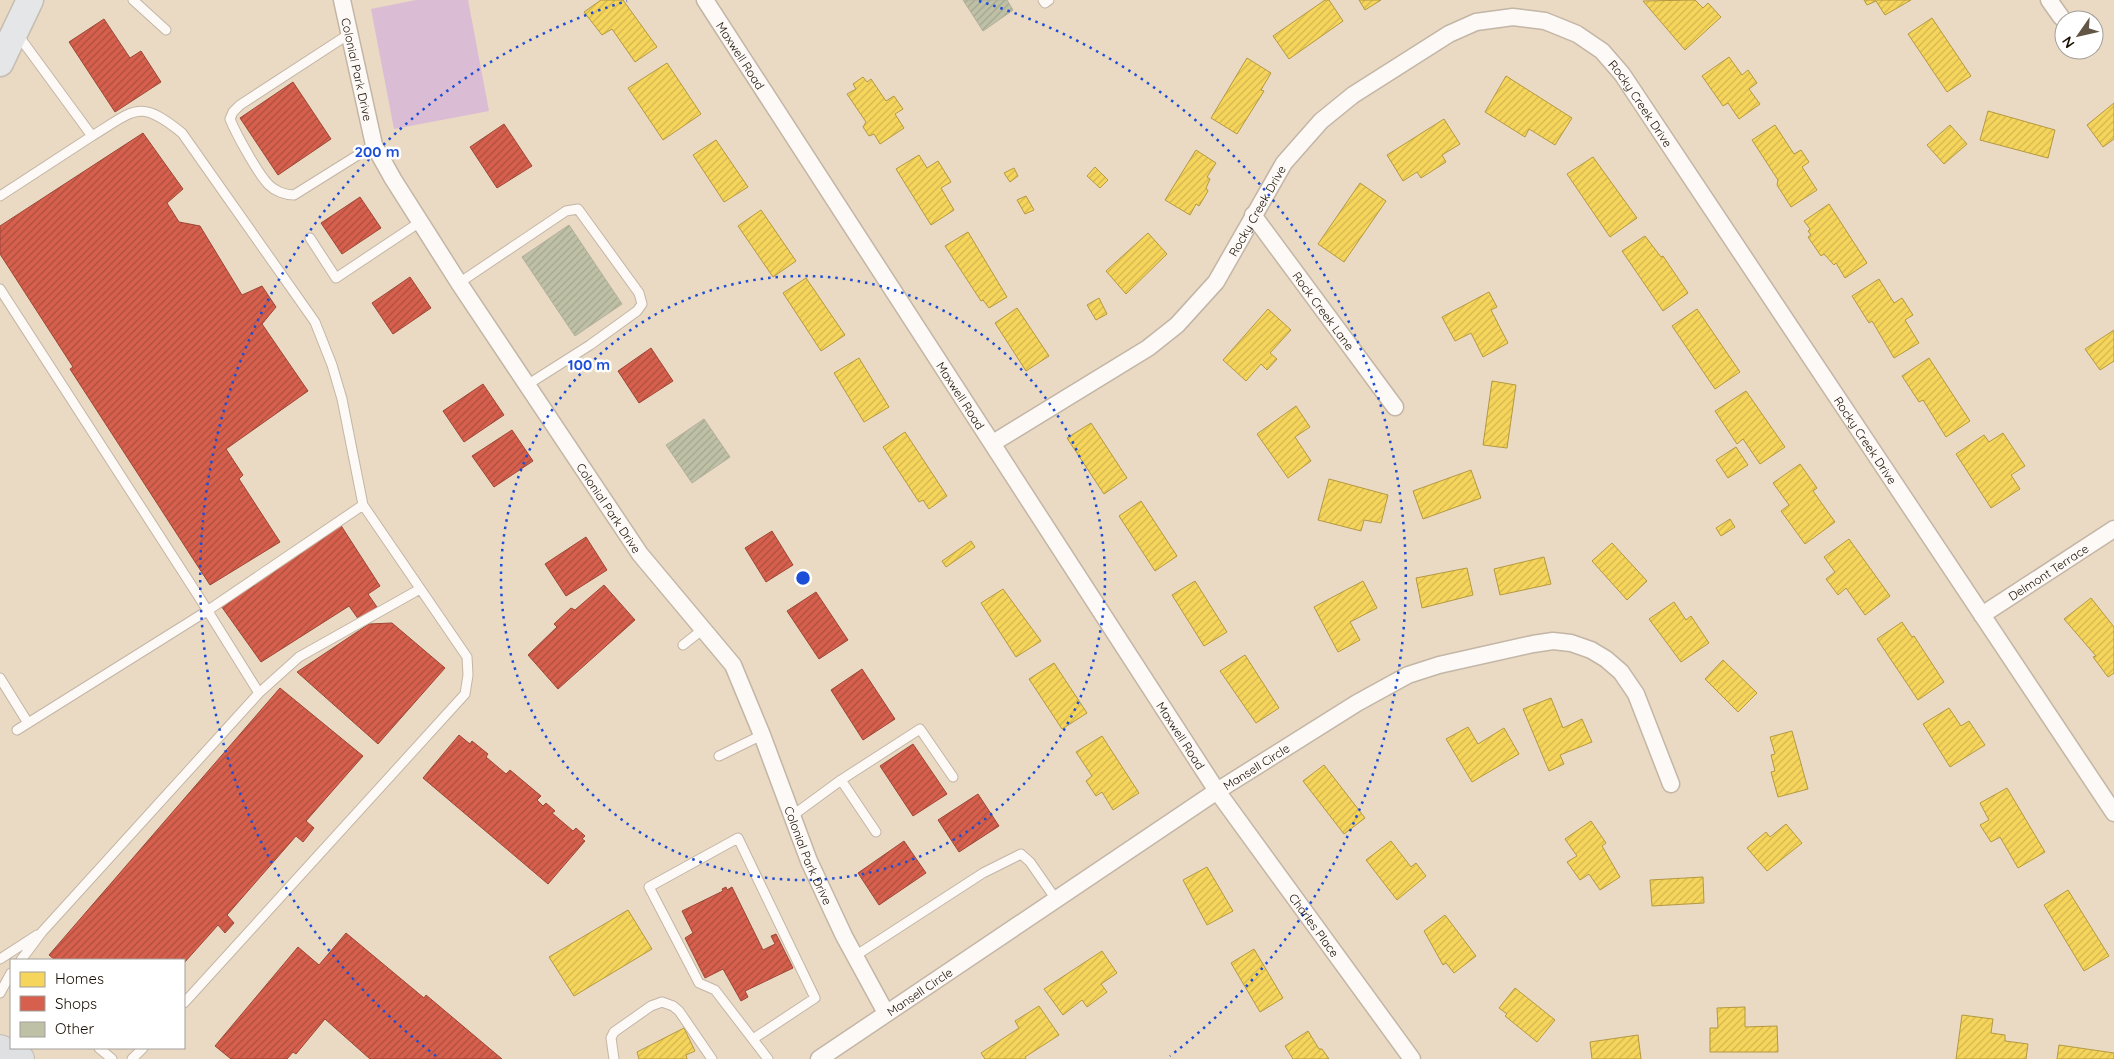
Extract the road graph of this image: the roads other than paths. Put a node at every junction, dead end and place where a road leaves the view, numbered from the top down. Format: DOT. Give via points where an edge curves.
graph roads {
  1 [pos="30,0"];
  2 [pos="133,0"];
  3 [pos="342,0"];
  4 [pos="705,0"];
  5 [pos="1044,0"];
  6 [pos="1049,0"];
  7 [pos="166,30"];
  8 [pos="16,32"];
  9 [pos="349,34"];
  10 [pos="0,63"];
  11 [pos="92,136"];
  12 [pos="374,145"];
  13 [pos="0,196"];
  14 [pos="1253,215"];
  15 [pos="420,222"];
  16 [pos="310,238"];
  17 [pos="459,283"];
  18 [pos="0,289"];
  19 [pos="527,385"];
  20 [pos="1395,407"];
  21 [pos="993,443"];
  22 [pos="363,505"];
  23 [pos="2114,528"];
  24 [pos="420,588"];
  25 [pos="208,610"];
  26 [pos="1982,615"];
  27 [pos="702,630"];
  28 [pos="683,645"];
  29 [pos="0,678"];
  30 [pos="258,693"];
  31 [pos="28,723"];
  32 [pos="17,730"];
  33 [pos="762,735"];
  34 [pos="719,756"];
  35 [pos="953,777"];
  36 [pos="841,780"];
  37 [pos="1671,784"];
  38 [pos="1217,791"];
  39 [pos="2114,813"];
  40 [pos="792,816"];
  41 [pos="876,832"];
  42 [pos="1055,898"];
  43 [pos="42,932"];
  44 [pos="855,956"];
  45 [pos="0,959"];
  46 [pos="23,959"];
  47 [pos="10,976"];
  48 [pos="0,992"];
  49 [pos="185,1002"];
  50 [pos="886,1013"];
  51 [pos="753,1039"];
  52 [pos="0,1049"];
  53 [pos="100,1049"];
  54 [pos="142,1049"];
  55 [pos="20,1059"];
  56 [pos="112,1059"];
  57 [pos="132,1059"];
  58 [pos="614,1059"];
  59 [pos="712,1059"];
  60 [pos="768,1059"];
  61 [pos="819,1059"];
  62 [pos="1412,1059"];
  1 -- 8 [label="main road"];
  2 -- 7 [label="lane"];
  3 -- 9 [label="street, Colonial Park Drive"];
  4 -- 21 [label="street, Maxwell Road"];
  5 -- 6 [label="lane"];
  8 -- 10 [label="main road"];
  8 -- 11 [label="lane"];
  9 -- 12 [label="street, Colonial Park Drive"];
  9 -- 12 [label="lane" via="240,106 230,119 268,184 288,195 294,195"];
  11 -- 13 [label="lane"];
  11 -- 22 [label="lane" via="131,112 148,111 161,116 182,133 315,322 342,399"];
  12 -- 15 [label="street, Colonial Park Drive"];
  14 -- 20 [label="street, Rock Creek Lane"];
  14 -- 21 [label="street, Rocky Creek Drive" via="1216,282 1177,325 1148,348"];
  14 -- 26 [label="street, Rocky Creek Drive" via="1284,163 1321,121 1353,95 1449,34 1476,22 1513,17 1545,22 1577,34 1602,51 1622,74"];
  15 -- 16 [label="lane" via="336,278"];
  15 -- 17 [label="street, Colonial Park Drive"];
  17 -- 19 [label="street, Colonial Park Drive"];
  17 -- 19 [label="lane" via="566,211 578,210 639,293 642,304 637,311"];
  18 -- 25 [label="lane"];
  19 -- 27 [label="street, Colonial Park Drive" via="640,554"];
  21 -- 38 [label="street, Maxwell Road"];
  22 -- 24 [label="lane"];
  22 -- 25 [label="lane"];
  23 -- 26 [label="street, Delmont Terrace"];
  24 -- 30 [label="lane" via="299,657"];
  24 -- 49 [label="lane" via="467,657 465,694"];
  25 -- 30 [label="lane"];
  25 -- 31 [label="lane"];
  26 -- 39 [label="street, Rocky Creek Drive"];
  27 -- 28 [label="lane"];
  27 -- 33 [label="street, Colonial Park Drive" via="733,665"];
  29 -- 31 [label="lane"];
  30 -- 43 [label="lane"];
  31 -- 32 [label="lane"];
  33 -- 34 [label="lane"];
  33 -- 40 [label="street, Colonial Park Drive"];
  35 -- 36 [label="lane" via="920,729"];
  36 -- 40 [label="lane"];
  36 -- 41 [label="lane"];
  37 -- 38 [label="street, Mansell Circle" via="1636,694 1621,672 1591,650 1571,643 1553,642 1439,665 1408,675 1357,703"];
  38 -- 42 [label="street, Mansell Circle"];
  38 -- 62 [label="street, Charles Place"];
  40 -- 44 [label="street, Colonial Park Drive" via="809,861"];
  42 -- 44 [label="lane" via="1030,862 1020,854 983,873"];
  42 -- 50 [label="street, Mansell Circle"];
  43 -- 45 [label="lane"];
  43 -- 46 [label="lane"];
  44 -- 50 [label="street, Colonial Park Drive"];
  47 -- 48 [label="lane"];
  50 -- 61 [label="street, Mansell Circle"];
  51 -- 51 [label="lane" via="815,998 738,838 649,887 699,983 715,990"];
  51 -- 60 [label="lane"];
  52 -- 55 [label="highway"];
  53 -- 56 [label="lane"];
  54 -- 57 [label="lane"];
  58 -- 59 [label="lane" via="611,1038 614,1032 662,1002 679,1011"];
}
